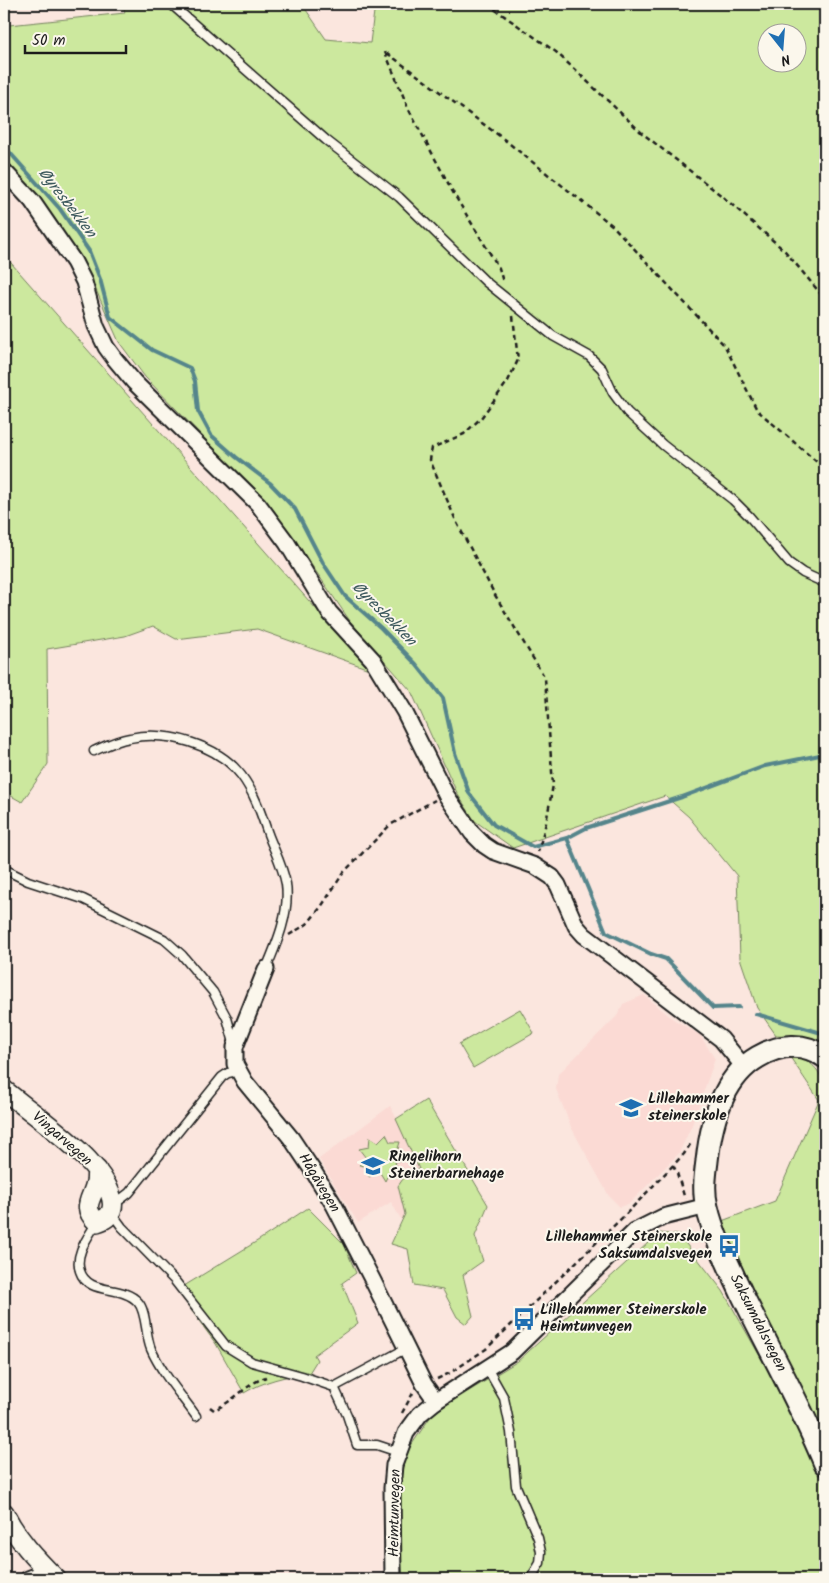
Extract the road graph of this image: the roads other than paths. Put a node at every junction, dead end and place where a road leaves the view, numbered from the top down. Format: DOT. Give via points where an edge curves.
graph roads {
  1 [pos="171,4"];
  2 [pos="4,171"];
  3 [pos="825,583"];
  4 [pos="94,751"];
  5 [pos="4,869"];
  6 [pos="266,969"];
  7 [pos="235,1047"];
  8 [pos="825,1058"];
  9 [pos="744,1068"];
  10 [pos="238,1071"];
  11 [pos="4,1090"];
  12 [pos="97,1170"];
  13 [pos="707,1206"];
  14 [pos="107,1213"];
  15 [pos="407,1348"];
  16 [pos="487,1368"];
  17 [pos="334,1387"];
  18 [pos="436,1401"];
  19 [pos="196,1416"];
  20 [pos="398,1452"];
  21 [pos="825,1464"];
  22 [pos="4,1514"];
  23 [pos="52,1575"];
  24 [pos="531,1578"];
  25 [pos="28,1579"];
  26 [pos="393,1579"];
  1 -- 3 [label="lane" via="326,140 399,197 458,257 510,301 552,336 589,356 602,369 613,393 627,412 734,500 789,563"];
  2 -- 9 [label="street" via="32,201 74,262 84,282 96,326 114,358 134,382 258,504 287,543 329,612 373,660 404,711 446,795 472,833 493,851 535,866 552,877 571,917 584,935 721,1039"];
  4 -- 6 [label="lane" via="130,738 163,738 199,745 231,764 241,775 256,802 286,884 284,914"];
  5 -- 7 [label="lane" via="28,881 83,899 164,939 213,992 227,1018"];
  6 -- 7 [label="street"];
  7 -- 10 [label="street"];
  8 -- 9 [label="main road, Saksumdalsvegen" via="812,1049 789,1046 764,1053"];
  9 -- 13 [label="main road, Saksumdalsvegen" via="726,1090 712,1124 705,1181"];
  10 -- 14 [label="lane" via="222,1077 129,1193"];
  10 -- 15 [label="street, Hågåvegen" via="315,1174"];
  11 -- 12 [label="street, Vingarvegen"];
  12 -- 14 [label="street, Vingarvegen" via="112,1197"];
  12 -- 14 [label="street, Vingarvegen" via="88,1209 90,1215"];
  13 -- 16 [label="street, Heimtunvegen" via="663,1218 636,1231 512,1352"];
  13 -- 21 [label="main road, Saksumdalsvegen" via="730,1269 799,1404"];
  14 -- 17 [label="lane" via="175,1281 226,1346 252,1362"];
  14 -- 19 [label="lane" via="80,1252 81,1276 91,1285 125,1293 137,1301 155,1358"];
  15 -- 17 [label="lane"];
  15 -- 18 [label="street, Hågåvegen"];
  16 -- 18 [label="street, Heimtunvegen"];
  16 -- 24 [label="lane" via="504,1398 516,1486 541,1552 540,1563"];
  17 -- 20 [label="lane" via="357,1445 377,1445"];
  18 -- 20 [label="street, Heimtunvegen" via="420,1414 406,1433"];
  20 -- 26 [label="street, Heimtunvegen" via="392,1488"];
  22 -- 23 [label="street" via="18,1538"];
  23 -- 25 [label="street"];
}
